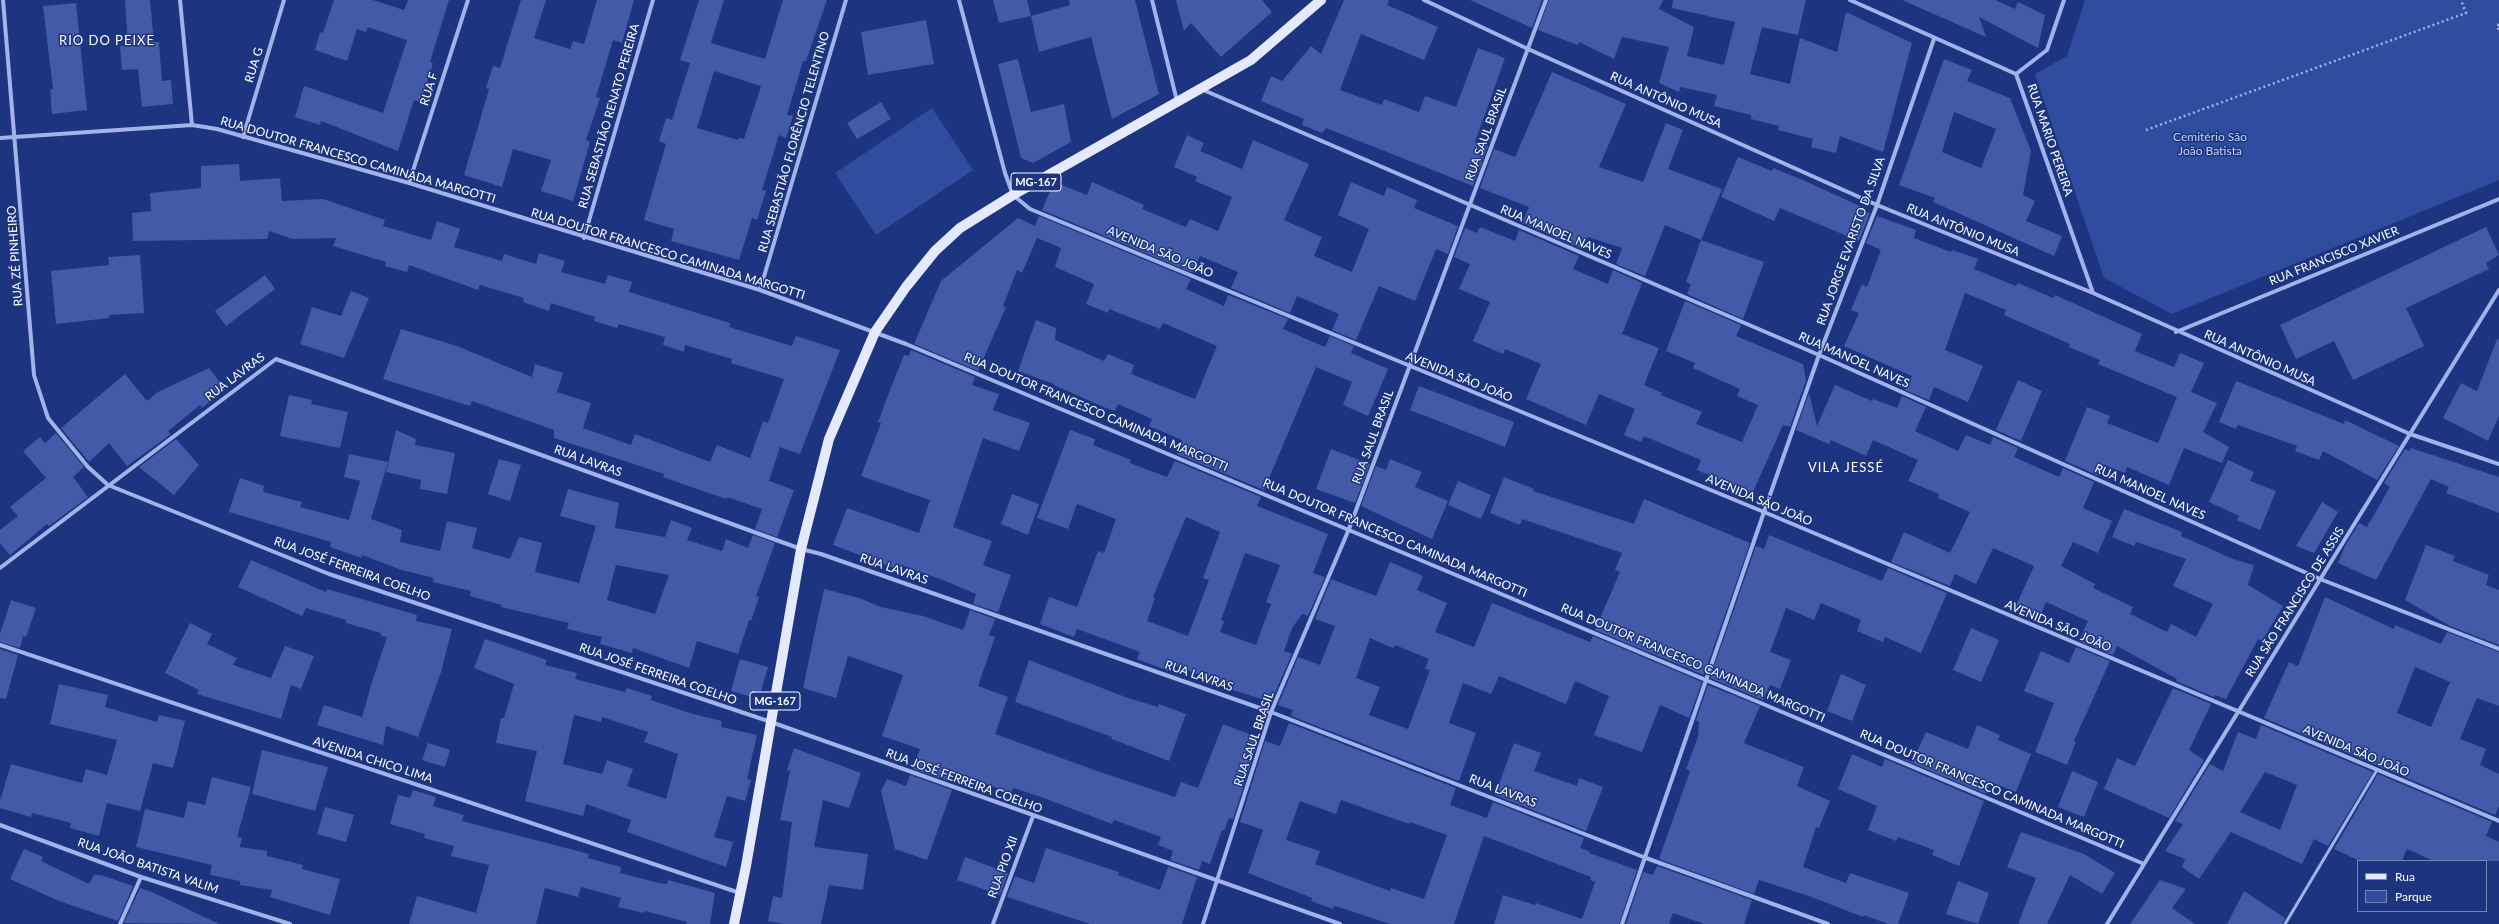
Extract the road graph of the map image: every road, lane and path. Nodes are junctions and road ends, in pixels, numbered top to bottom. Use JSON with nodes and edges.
{"nodes":[{"id":1,"x":3,"y":0,"type":"edge"},
{"id":2,"x":180,"y":0,"type":"edge"},
{"id":3,"x":284,"y":0,"type":"edge"},
{"id":4,"x":468,"y":0,"type":"edge"},
{"id":5,"x":654,"y":0,"type":"edge"},
{"id":6,"x":846,"y":0,"type":"edge"},
{"id":7,"x":959,"y":0,"type":"edge"},
{"id":8,"x":1152,"y":0,"type":"edge"},
{"id":9,"x":1321,"y":0,"type":"edge"},
{"id":10,"x":1424,"y":0,"type":"edge"},
{"id":11,"x":1546,"y":0,"type":"edge"},
{"id":12,"x":1850,"y":0,"type":"edge"},
{"id":13,"x":2064,"y":0,"type":"edge"},
{"id":14,"x":2461,"y":0,"type":"edge"},
{"id":15,"x":2499,"y":25,"type":"edge"},
{"id":16,"x":2499,"y":32,"type":"edge"},
{"id":17,"x":1934,"y":39,"type":"junction"},
{"id":18,"x":1528,"y":49,"type":"junction"},
{"id":19,"x":2016,"y":74,"type":"junction"},
{"id":20,"x":1200,"y":89,"type":"junction"},
{"id":21,"x":1178,"y":103,"type":"junction"},
{"id":22,"x":192,"y":125,"type":"junction"},
{"id":23,"x":2146,"y":130,"type":"dead end"},
{"id":24,"x":16,"y":136,"type":"junction"},
{"id":25,"x":244,"y":137,"type":"junction"},
{"id":26,"x":0,"y":138,"type":"edge"},
{"id":27,"x":409,"y":184,"type":"junction"},
{"id":28,"x":1013,"y":195,"type":"junction"},
{"id":29,"x":2499,"y":199,"type":"edge"},
{"id":30,"x":1877,"y":205,"type":"junction"},
{"id":31,"x":1469,"y":206,"type":"junction"},
{"id":32,"x":584,"y":238,"type":"junction"},
{"id":33,"x":760,"y":290,"type":"junction"},
{"id":34,"x":2499,"y":290,"type":"edge"},
{"id":35,"x":2093,"y":294,"type":"junction"},
{"id":36,"x":875,"y":332,"type":"junction"},
{"id":37,"x":2176,"y":332,"type":"junction"},
{"id":38,"x":1819,"y":355,"type":"junction"},
{"id":39,"x":1410,"y":367,"type":"junction"},
{"id":40,"x":2410,"y":434,"type":"junction"},
{"id":41,"x":2499,"y":464,"type":"edge"},
{"id":42,"x":108,"y":485,"type":"junction"},
{"id":43,"x":1764,"y":512,"type":"junction"},
{"id":44,"x":1349,"y":529,"type":"junction"},
{"id":45,"x":800,"y":549,"type":"junction"},
{"id":46,"x":0,"y":568,"type":"edge"},
{"id":47,"x":2320,"y":579,"type":"junction"},
{"id":48,"x":0,"y":645,"type":"edge"},
{"id":49,"x":2499,"y":649,"type":"edge"},
{"id":50,"x":1708,"y":680,"type":"junction"},
{"id":51,"x":1271,"y":712,"type":"junction"},
{"id":52,"x":2238,"y":713,"type":"junction"},
{"id":53,"x":771,"y":722,"type":"junction"},
{"id":54,"x":2376,"y":770,"type":"junction"},
{"id":55,"x":1032,"y":816,"type":"junction"},
{"id":56,"x":2499,"y":821,"type":"edge"},
{"id":57,"x":0,"y":825,"type":"edge"},
{"id":58,"x":1646,"y":858,"type":"junction"},
{"id":59,"x":2144,"y":864,"type":"junction"},
{"id":60,"x":141,"y":876,"type":"junction"},
{"id":61,"x":1218,"y":881,"type":"junction"},
{"id":62,"x":740,"y":893,"type":"junction"},
{"id":63,"x":120,"y":924,"type":"edge"},
{"id":64,"x":290,"y":924,"type":"edge"},
{"id":65,"x":734,"y":924,"type":"edge"},
{"id":66,"x":993,"y":924,"type":"edge"},
{"id":67,"x":1203,"y":924,"type":"edge"},
{"id":68,"x":1340,"y":924,"type":"edge"},
{"id":69,"x":1622,"y":924,"type":"edge"},
{"id":70,"x":1828,"y":924,"type":"edge"},
{"id":71,"x":2107,"y":924,"type":"edge"},
{"id":72,"x":2285,"y":924,"type":"edge"}],
"edges":[{"from":1,"to":24,"type":"street","name":"RUA ZÉ PINHEIRO"},
{"from":2,"to":22,"type":"street"},
{"from":3,"to":25,"type":"street","name":"RUA G"},
{"from":4,"to":27,"type":"street","name":"RUA F"},
{"from":5,"to":32,"type":"street","name":"RUA SEBASTIÃO RENATO PEREIRA"},
{"from":6,"to":33,"type":"street","name":"RUA SEBASTIÃO FLORÊNCIO TELENTINO"},
{"from":7,"to":28,"type":"street"},
{"from":8,"to":21,"type":"street"},
{"from":9,"to":20,"type":"main road","number":"MG-167"},
{"from":10,"to":18,"type":"street","name":"RUA ANTÔNIO MUSA"},
{"from":11,"to":18,"type":"street","name":"RUA SAUL BRASIL"},
{"from":12,"to":17,"type":"street","name":"RUA MARIO PEREIRA"},
{"from":13,"to":19,"type":"street"},
{"from":14,"to":23,"type":"path"},
{"from":15,"to":16,"type":"path"},
{"from":17,"to":19,"type":"street","name":"RUA MARIO PEREIRA"},
{"from":17,"to":30,"type":"street","name":"RUA JORGE EVARISTO DA SILVA"},
{"from":18,"to":30,"type":"street","name":"RUA ANTÔNIO MUSA"},
{"from":18,"to":31,"type":"street","name":"RUA SAUL BRASIL"},
{"from":19,"to":35,"type":"street","name":"RUA MARIO PEREIRA"},
{"from":20,"to":21,"type":"main road","number":"MG-167"},
{"from":20,"to":31,"type":"street","name":"RUA MANOEL NAVES"},
{"from":21,"to":28,"type":"main road","number":"MG-167"},
{"from":22,"to":24,"type":"street","name":"RUA DOUTOR FRANCESCO CAMINADA MARGOTTI"},
{"from":22,"to":25,"type":"street","name":"RUA DOUTOR FRANCESCO CAMINADA MARGOTTI"},
{"from":24,"to":26,"type":"street","name":"RUA DOUTOR FRANCESCO CAMINADA MARGOTTI"},
{"from":24,"to":42,"type":"street","name":"RUA ZÉ PINHEIRO"},
{"from":25,"to":27,"type":"street","name":"RUA DOUTOR FRANCESCO CAMINADA MARGOTTI"},
{"from":27,"to":32,"type":"street","name":"RUA DOUTOR FRANCESCO CAMINADA MARGOTTI"},
{"from":28,"to":36,"type":"main road","number":"MG-167"},
{"from":28,"to":39,"type":"street","name":"AVENIDA SÃO JOÃO"},
{"from":29,"to":37,"type":"street","name":"RUA FRANCISCO XAVIER"},
{"from":30,"to":35,"type":"street","name":"RUA ANTÔNIO MUSA"},
{"from":30,"to":38,"type":"street","name":"RUA JORGE EVARISTO DA SILVA"},
{"from":31,"to":38,"type":"street","name":"RUA MANOEL NAVES"},
{"from":31,"to":39,"type":"street","name":"RUA SAUL BRASIL"},
{"from":32,"to":33,"type":"street","name":"RUA DOUTOR FRANCESCO CAMINADA MARGOTTI"},
{"from":33,"to":36,"type":"street","name":"RUA DOUTOR FRANCESCO CAMINADA MARGOTTI"},
{"from":34,"to":40,"type":"street","name":"RUA SÃO FRANCISCO DE ASSIS"},
{"from":35,"to":37,"type":"street","name":"RUA ANTÔNIO MUSA"},
{"from":36,"to":44,"type":"street","name":"RUA DOUTOR FRANCESCO CAMINADA MARGOTTI"},
{"from":36,"to":45,"type":"main road","number":"MG-167"},
{"from":37,"to":40,"type":"street","name":"RUA ANTÔNIO MUSA"},
{"from":38,"to":43,"type":"street","name":"RUA JORGE EVARISTO DA SILVA"},
{"from":38,"to":47,"type":"street","name":"RUA MANOEL NAVES"},
{"from":39,"to":43,"type":"street","name":"AVENIDA SÃO JOÃO"},
{"from":39,"to":44,"type":"street","name":"RUA SAUL BRASIL"},
{"from":40,"to":41,"type":"street","name":"RUA ANTÔNIO MUSA"},
{"from":40,"to":47,"type":"street","name":"RUA SÃO FRANCISCO DE ASSIS"},
{"from":42,"to":45,"type":"street","name":"RUA LAVRAS"},
{"from":42,"to":46,"type":"street","name":"RUA LAVRAS"},
{"from":42,"to":53,"type":"street","name":"RUA JOSÉ FERREIRA COELHO"},
{"from":43,"to":50,"type":"street","name":"RUA JORGE EVARISTO DA SILVA"},
{"from":43,"to":52,"type":"street","name":"AVENIDA SÃO JOÃO"},
{"from":44,"to":50,"type":"street","name":"RUA DOUTOR FRANCESCO CAMINADA MARGOTTI"},
{"from":44,"to":51,"type":"street","name":"RUA SAUL BRASIL"},
{"from":45,"to":51,"type":"street","name":"RUA LAVRAS"},
{"from":45,"to":53,"type":"main road","number":"MG-167"},
{"from":47,"to":49,"type":"street","name":"RUA MANOEL NAVES"},
{"from":47,"to":52,"type":"street","name":"RUA SÃO FRANCISCO DE ASSIS"},
{"from":48,"to":62,"type":"street","name":"AVENIDA CHICO LIMA"},
{"from":50,"to":58,"type":"street","name":"RUA JORGE EVARISTO DA SILVA"},
{"from":50,"to":59,"type":"street","name":"RUA DOUTOR FRANCESCO CAMINADA MARGOTTI"},
{"from":51,"to":58,"type":"street","name":"RUA LAVRAS"},
{"from":51,"to":61,"type":"street","name":"RUA SAUL BRASIL"},
{"from":52,"to":54,"type":"street","name":"AVENIDA SÃO JOÃO"},
{"from":52,"to":59,"type":"street","name":"RUA SÃO FRANCISCO DE ASSIS"},
{"from":53,"to":55,"type":"street","name":"RUA JOSÉ FERREIRA COELHO"},
{"from":53,"to":62,"type":"main road","number":"MG-167"},
{"from":54,"to":56,"type":"street","name":"AVENIDA SÃO JOÃO"},
{"from":54,"to":72,"type":"lane"},
{"from":55,"to":61,"type":"street","name":"RUA JOSÉ FERREIRA COELHO"},
{"from":55,"to":66,"type":"street","name":"RUA PIO XII"},
{"from":57,"to":60,"type":"street","name":"RUA JOÃO BATISTA VALIM"},
{"from":58,"to":69,"type":"street","name":"RUA JORGE EVARISTO DA SILVA"},
{"from":58,"to":70,"type":"street","name":"RUA LAVRAS"},
{"from":59,"to":71,"type":"street","name":"RUA SÃO FRANCISCO DE ASSIS"},
{"from":60,"to":63,"type":"street"},
{"from":60,"to":64,"type":"street","name":"RUA JOÃO BATISTA VALIM"},
{"from":61,"to":67,"type":"street","name":"RUA SAUL BRASIL"},
{"from":61,"to":68,"type":"street","name":"RUA JOSÉ FERREIRA COELHO"},
{"from":62,"to":65,"type":"main road","number":"MG-167"}]}
